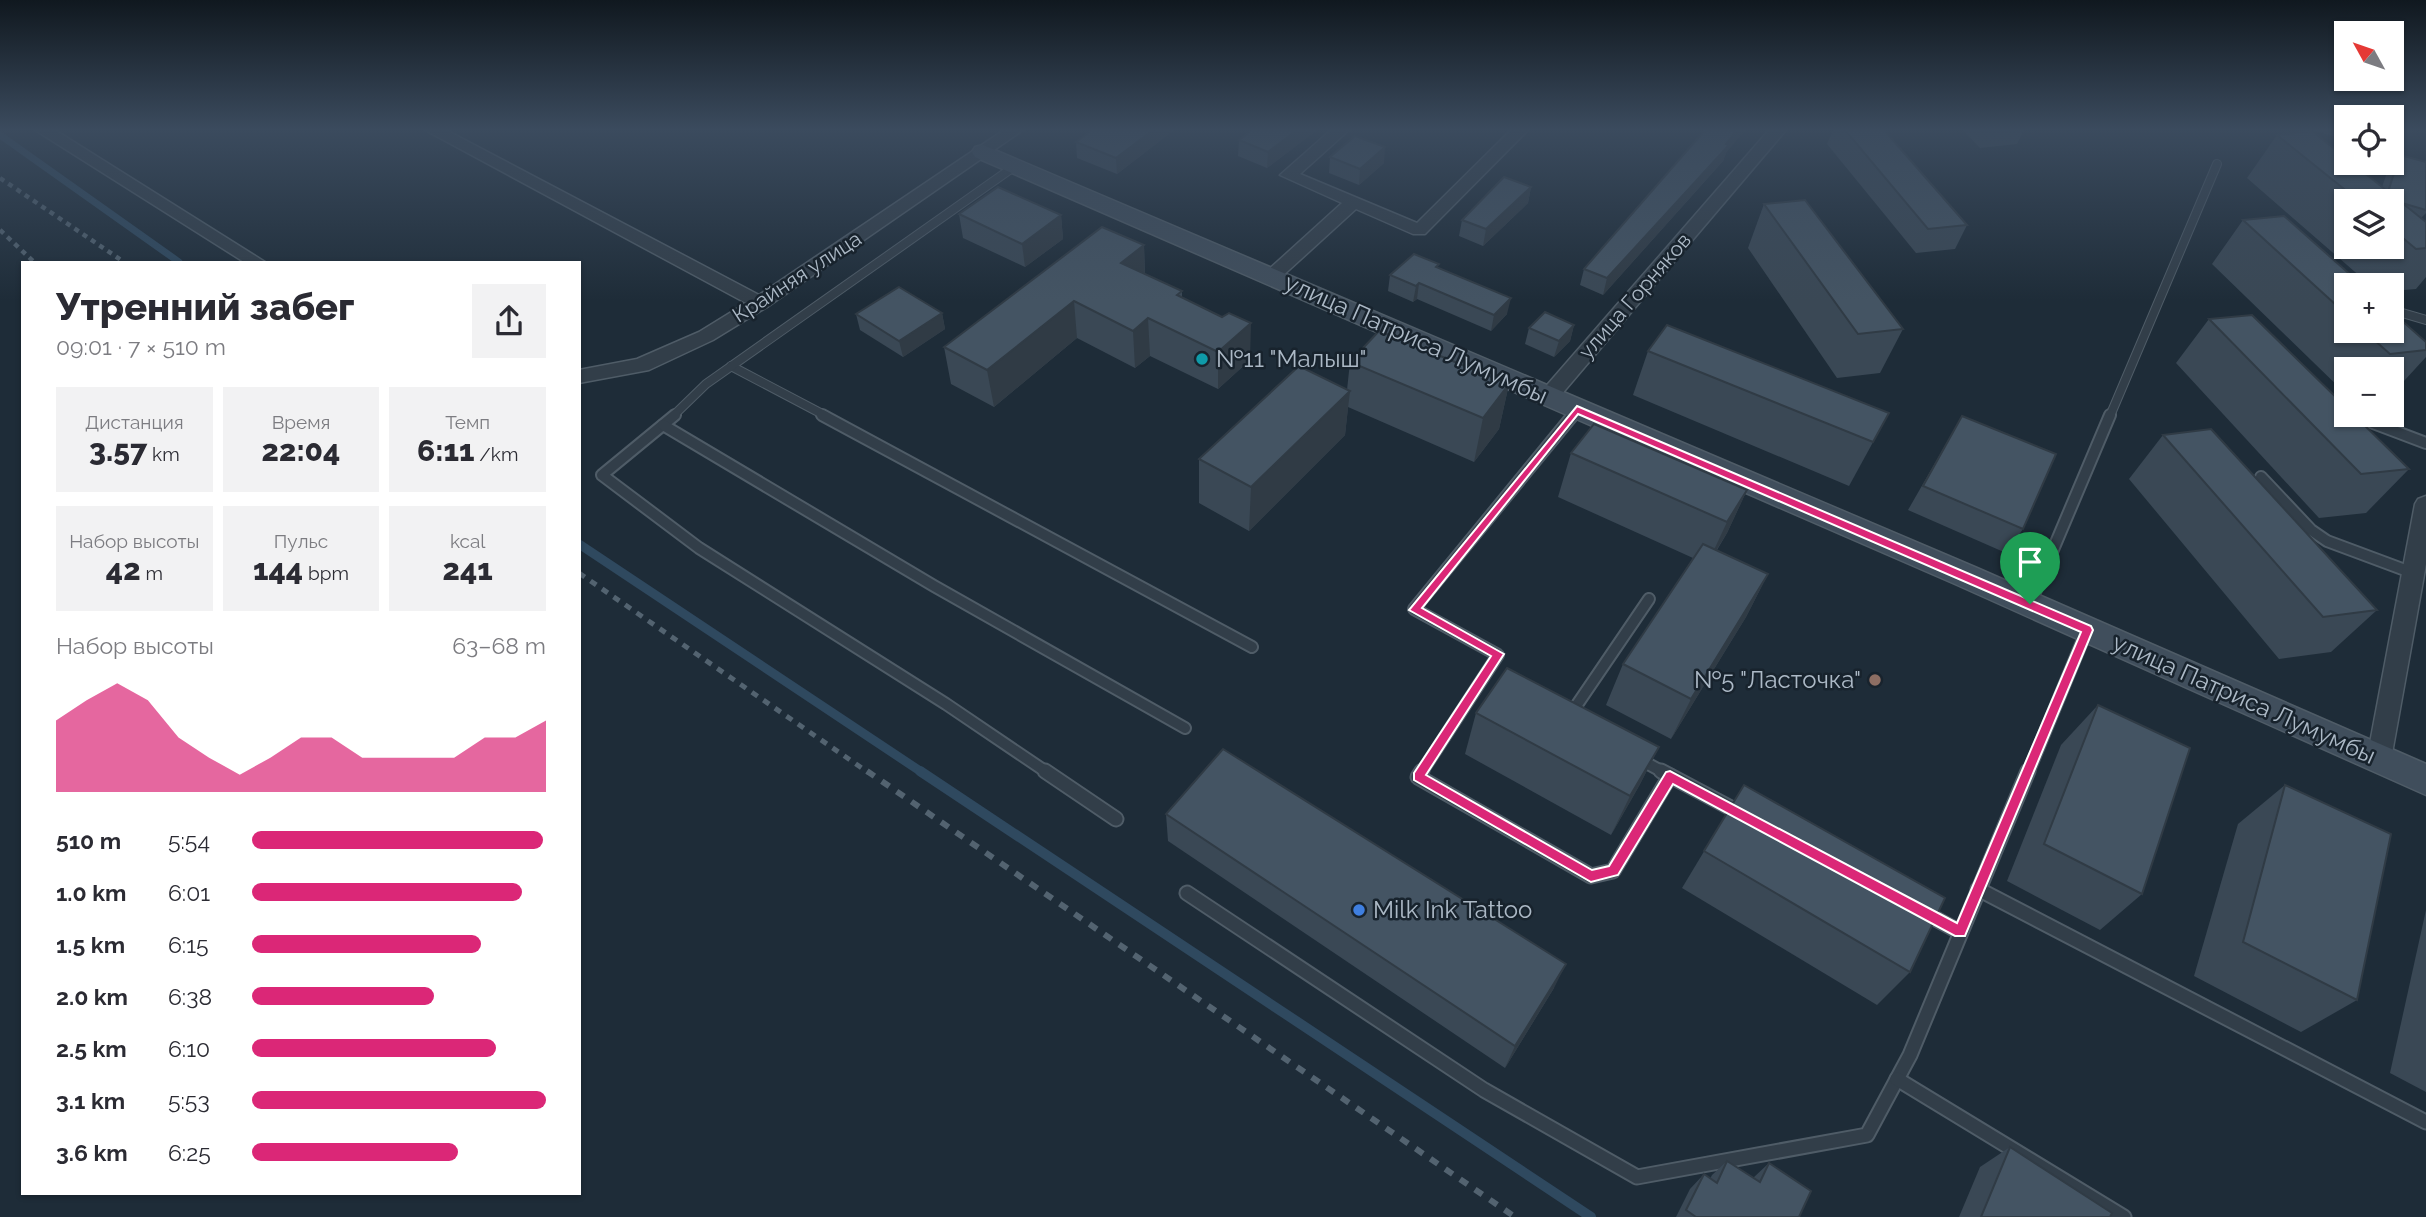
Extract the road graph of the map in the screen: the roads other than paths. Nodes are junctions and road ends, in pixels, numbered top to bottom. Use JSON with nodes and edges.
{"nodes":[{"id":1,"x":135,"y":187,"type":"edge"},
{"id":2,"x":540,"y":187,"type":"edge"},
{"id":3,"x":932,"y":187,"type":"edge"},
{"id":4,"x":985,"y":187,"type":"edge"},
{"id":5,"x":1064,"y":187,"type":"edge"},
{"id":6,"x":1317,"y":187,"type":"edge"},
{"id":7,"x":1463,"y":187,"type":"edge"},
{"id":8,"x":1729,"y":187,"type":"edge"},
{"id":9,"x":2207,"y":187,"type":"edge"},
{"id":10,"x":1354,"y":202,"type":"junction"},
{"id":11,"x":254,"y":261,"type":"edge"},
{"id":12,"x":1272,"y":276,"type":"junction"},
{"id":13,"x":760,"y":303,"type":"junction"},
{"id":14,"x":2404,"y":314,"type":"edge"},
{"id":15,"x":2426,"y":320,"type":"edge"},
{"id":16,"x":731,"y":366,"type":"junction"},
{"id":17,"x":581,"y":377,"type":"edge"},
{"id":18,"x":1548,"y":397,"type":"junction"},
{"id":19,"x":1577,"y":410,"type":"junction"},
{"id":20,"x":663,"y":425,"type":"junction"},
{"id":21,"x":2384,"y":427,"type":"edge"},
{"id":22,"x":2426,"y":443,"type":"edge"},
{"id":23,"x":2261,"y":477,"type":"dead end"},
{"id":24,"x":2426,"y":504,"type":"edge"},
{"id":25,"x":2423,"y":537,"type":"edge"},
{"id":26,"x":2413,"y":573,"type":"junction"},
{"id":27,"x":1649,"y":599,"type":"dead end"},
{"id":28,"x":2030,"y":604,"type":"junction"},
{"id":29,"x":2087,"y":630,"type":"junction"},
{"id":30,"x":1252,"y":647,"type":"dead end"},
{"id":31,"x":1567,"y":721,"type":"edge"},
{"id":32,"x":1185,"y":729,"type":"dead end"},
{"id":33,"x":1624,"y":751,"type":"edge"},
{"id":34,"x":2379,"y":759,"type":"junction"},
{"id":35,"x":1670,"y":776,"type":"junction"},
{"id":36,"x":2426,"y":780,"type":"edge"},
{"id":37,"x":1116,"y":819,"type":"dead end"},
{"id":38,"x":1755,"y":821,"type":"edge"},
{"id":39,"x":1978,"y":889,"type":"junction"},
{"id":40,"x":1187,"y":893,"type":"dead end"},
{"id":41,"x":1912,"y":906,"type":"edge"},
{"id":42,"x":1960,"y":932,"type":"junction"},
{"id":43,"x":1897,"y":1079,"type":"junction"},
{"id":44,"x":2426,"y":1122,"type":"edge"},
{"id":45,"x":2124,"y":1217,"type":"edge"}],
"edges":[{"from":1,"to":11,"type":"street"},
{"from":2,"to":13,"type":"street"},
{"from":3,"to":13,"type":"street","name":"Крайняя улица"},
{"from":4,"to":16,"type":"lane"},
{"from":5,"to":12,"type":"street","name":"улица Патриса Лумумбы"},
{"from":6,"to":10,"type":"street"},
{"from":7,"to":10,"type":"street"},
{"from":8,"to":18,"type":"street","name":"улица Горняков"},
{"from":9,"to":28,"type":"lane"},
{"from":10,"to":12,"type":"street"},
{"from":12,"to":18,"type":"street","name":"улица Патриса Лумумбы"},
{"from":13,"to":17,"type":"street","name":"Крайняя улица"},
{"from":14,"to":15,"type":"lane"},
{"from":16,"to":20,"type":"lane"},
{"from":16,"to":30,"type":"lane"},
{"from":18,"to":19,"type":"street","name":"улица Патриса Лумумбы"},
{"from":19,"to":28,"type":"street","name":"улица Патриса Лумумбы"},
{"from":19,"to":35,"type":"lane"},
{"from":20,"to":32,"type":"lane"},
{"from":20,"to":37,"type":"lane"},
{"from":21,"to":22,"type":"lane"},
{"from":23,"to":26,"type":"lane"},
{"from":24,"to":25,"type":"street"},
{"from":25,"to":26,"type":"street"},
{"from":26,"to":34,"type":"street"},
{"from":27,"to":31,"type":"lane"},
{"from":28,"to":29,"type":"street","name":"улица Патриса Лумумбы"},
{"from":29,"to":34,"type":"street","name":"улица Патриса Лумумбы"},
{"from":29,"to":39,"type":"lane"},
{"from":33,"to":35,"type":"lane"},
{"from":34,"to":36,"type":"street","name":"улица Патриса Лумумбы"},
{"from":35,"to":38,"type":"lane"},
{"from":39,"to":42,"type":"lane"},
{"from":39,"to":44,"type":"lane"},
{"from":40,"to":43,"type":"lane"},
{"from":41,"to":42,"type":"lane"},
{"from":42,"to":43,"type":"lane"},
{"from":43,"to":45,"type":"lane"}]}
